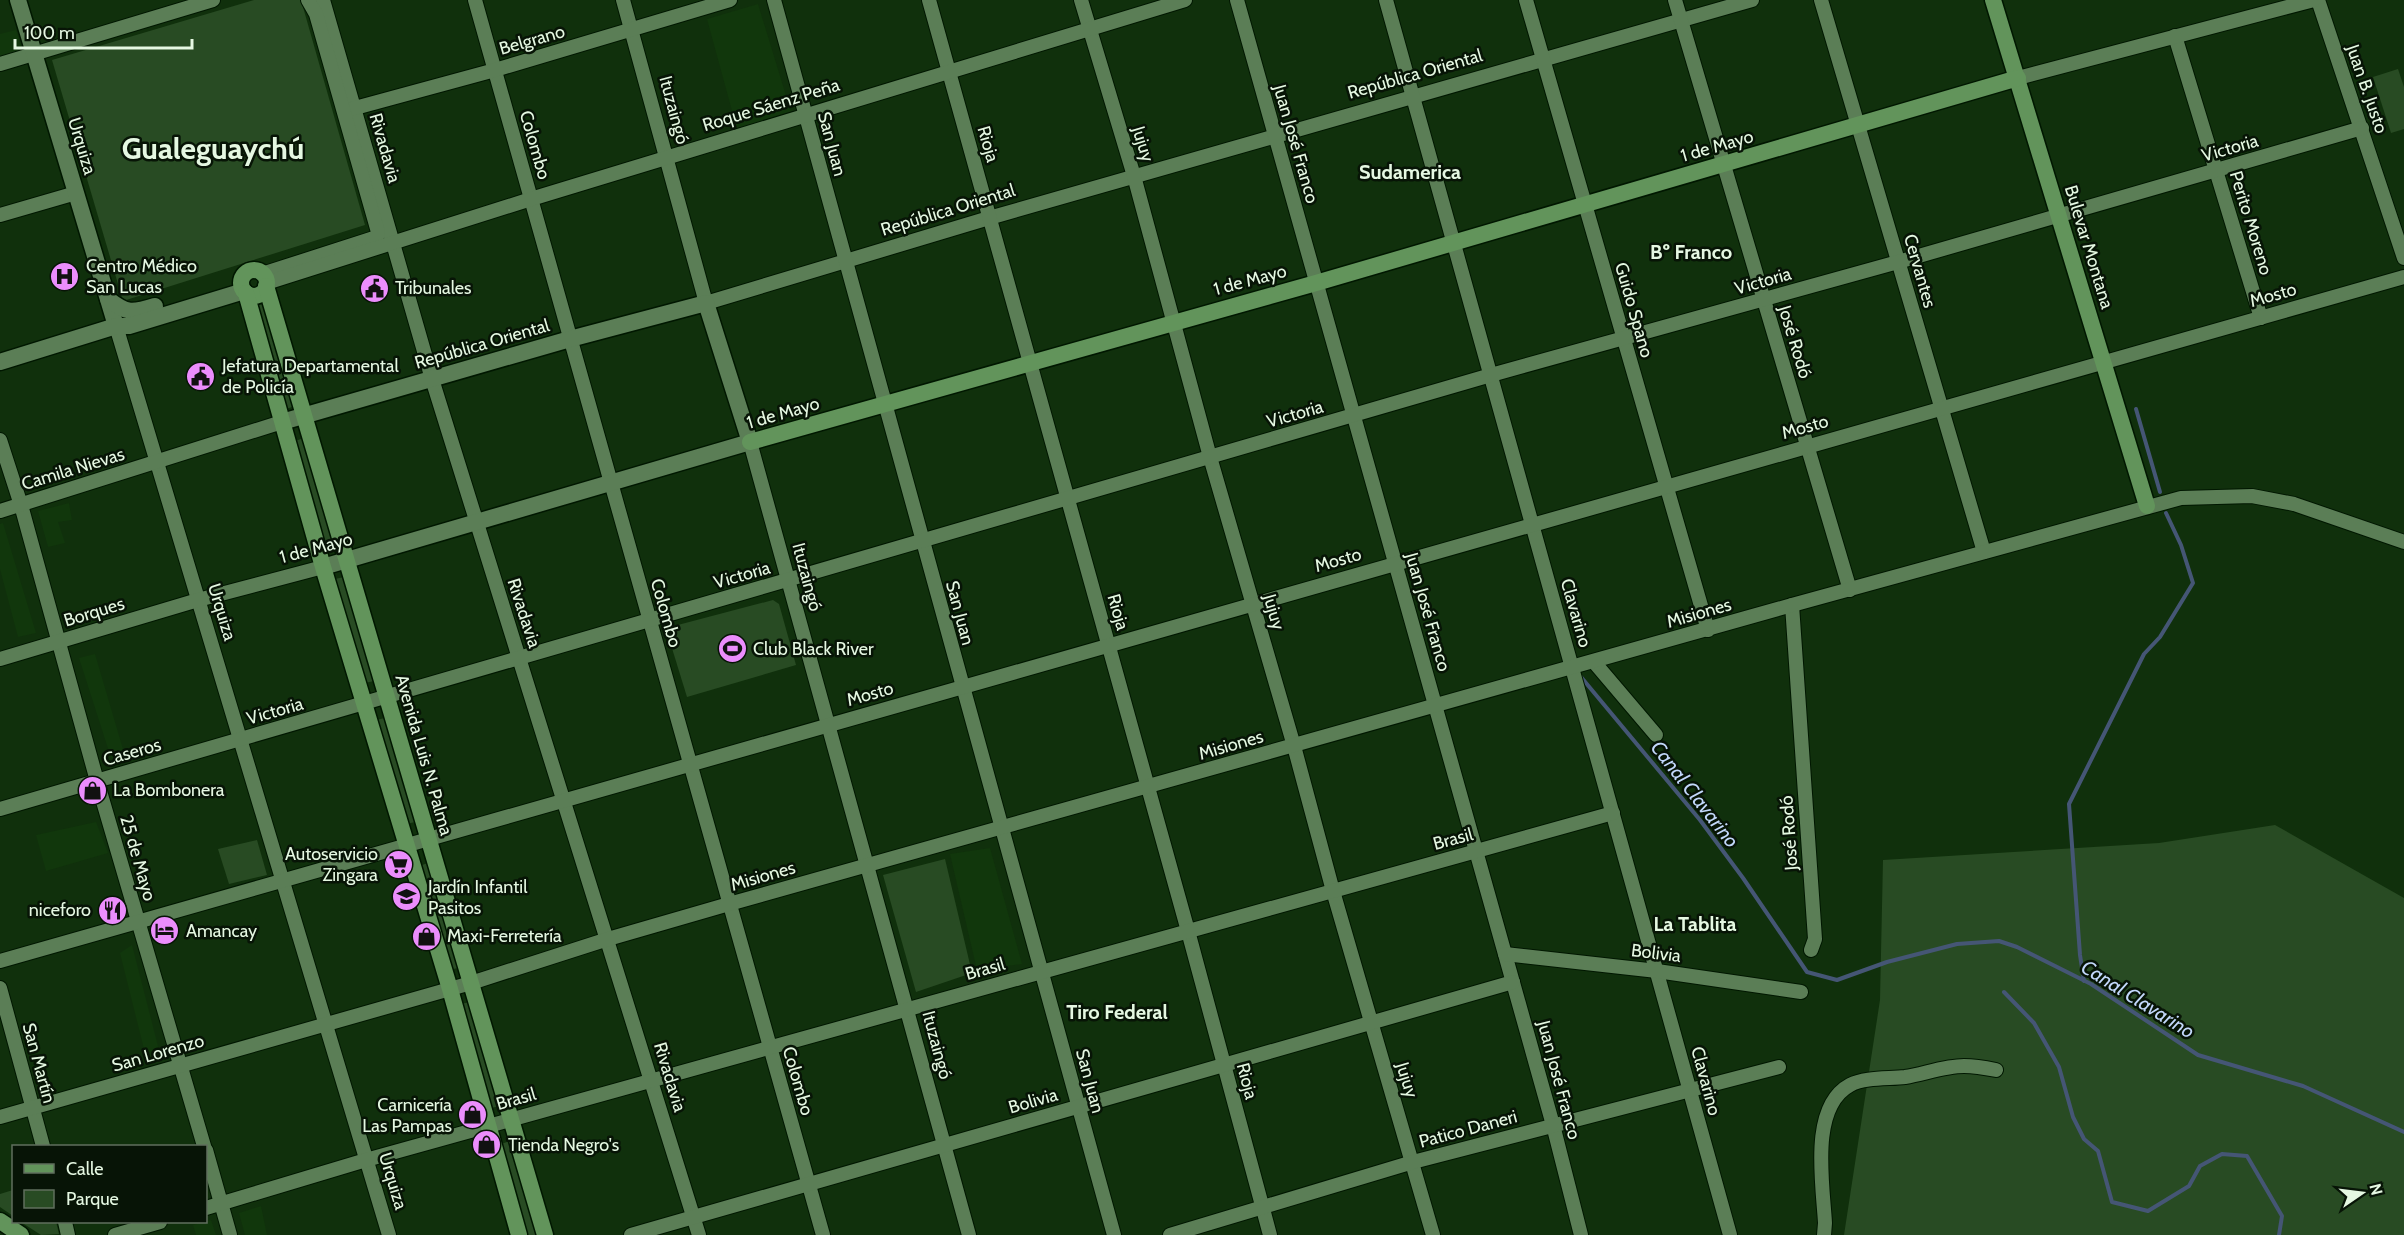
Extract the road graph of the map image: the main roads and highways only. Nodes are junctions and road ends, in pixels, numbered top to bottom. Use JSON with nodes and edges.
{"nodes":[{"id":1,"x":1993,"y":0,"type":"edge"},
{"id":2,"x":2018,"y":78,"type":"junction"},
{"id":3,"x":750,"y":442,"type":"road end"},
{"id":4,"x":2147,"y":506,"type":"road end"},
{"id":5,"x":0,"y":1221,"type":"edge"},
{"id":6,"x":21,"y":1235,"type":"edge"},
{"id":7,"x":519,"y":1235,"type":"edge"},
{"id":8,"x":545,"y":1235,"type":"edge"}],
"edges":[{"from":1,"to":2,"type":"main road","name":"Bulevar Montana"},
{"from":2,"to":3,"type":"main road","name":"1 de Mayo"},
{"from":2,"to":4,"type":"main road","name":"Bulevar Montana"},
{"from":5,"to":6,"type":"main road"},
{"from":7,"to":8,"type":"main road","name":"Avenida Luis N. Palma"}]}
